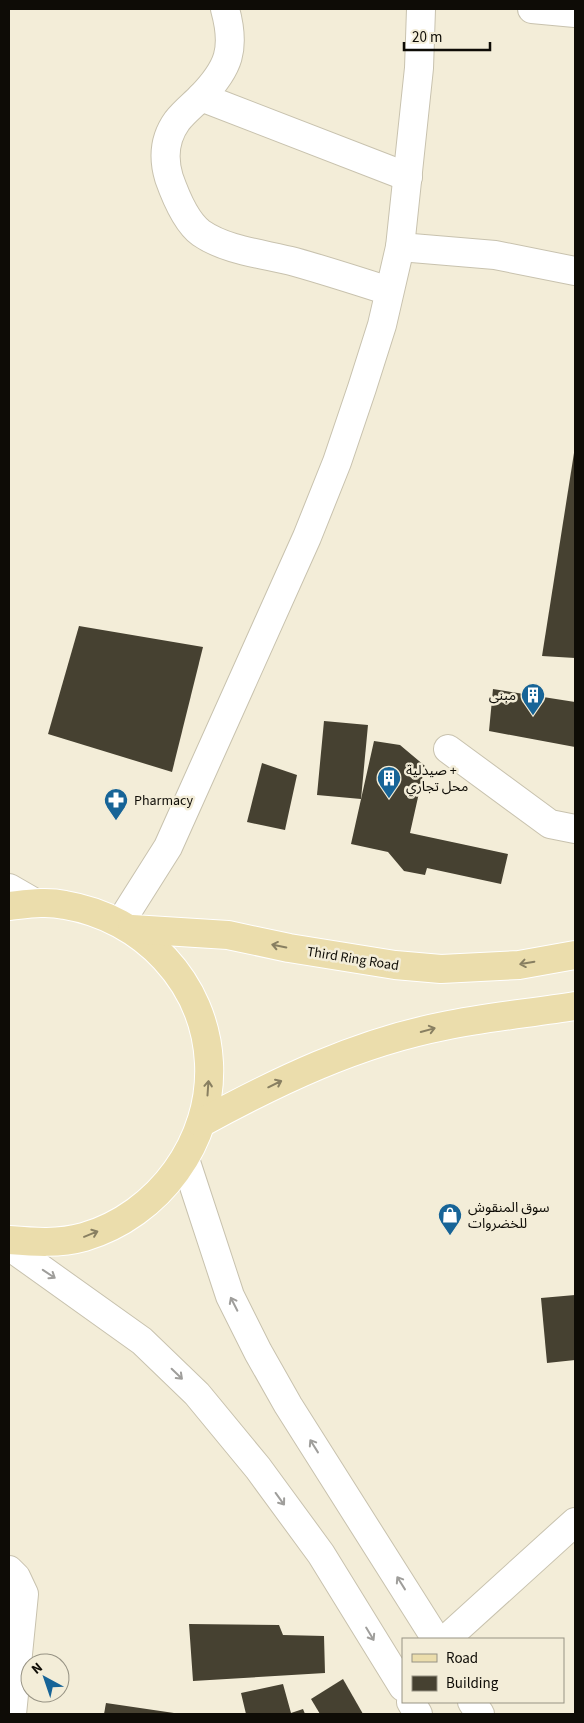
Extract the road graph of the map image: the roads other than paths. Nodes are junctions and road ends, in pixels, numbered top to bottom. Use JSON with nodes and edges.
{"nodes":[{"id":1,"x":225,"y":9,"type":"edge"},
{"id":2,"x":421,"y":9,"type":"edge"},
{"id":3,"x":532,"y":9,"type":"edge"},
{"id":4,"x":575,"y":13,"type":"edge"},
{"id":5,"x":201,"y":97,"type":"junction"},
{"id":6,"x":408,"y":177,"type":"junction"},
{"id":7,"x":400,"y":247,"type":"junction"},
{"id":8,"x":575,"y":271,"type":"edge"},
{"id":9,"x":389,"y":291,"type":"junction"},
{"id":10,"x":448,"y":749,"type":"dead end"},
{"id":11,"x":575,"y":829,"type":"edge"},
{"id":12,"x":9,"y":888,"type":"edge"},
{"id":13,"x":22,"y":904,"type":"edge"},
{"id":14,"x":126,"y":926,"type":"junction"},
{"id":15,"x":575,"y":955,"type":"edge"},
{"id":16,"x":575,"y":1006,"type":"edge"},
{"id":17,"x":201,"y":1123,"type":"junction"},
{"id":18,"x":185,"y":1159,"type":"junction"},
{"id":19,"x":9,"y":1240,"type":"edge"},
{"id":20,"x":9,"y":1246,"type":"edge"},
{"id":21,"x":575,"y":1522,"type":"edge"},
{"id":22,"x":9,"y":1570,"type":"edge"},
{"id":23,"x":435,"y":1638,"type":"edge"},
{"id":24,"x":447,"y":1638,"type":"edge"},
{"id":25,"x":402,"y":1686,"type":"edge"},
{"id":26,"x":473,"y":1703,"type":"edge"},
{"id":27,"x":12,"y":1714,"type":"edge"},
{"id":28,"x":480,"y":1714,"type":"edge"}],
"edges":[{"from":1,"to":5,"type":"street"},
{"from":2,"to":6,"type":"street"},
{"from":3,"to":4,"type":"street"},
{"from":5,"to":6,"type":"street"},
{"from":5,"to":9,"type":"street"},
{"from":6,"to":7,"type":"street"},
{"from":7,"to":8,"type":"street"},
{"from":7,"to":9,"type":"street"},
{"from":9,"to":14,"type":"street"},
{"from":10,"to":11,"type":"street"},
{"from":12,"to":13,"type":"street"},
{"from":13,"to":14,"type":"main road"},
{"from":15,"to":14,"type":"main road","name":"Third Ring Road","one_way":true},
{"from":17,"to":14,"type":"main road","one_way":true},
{"from":17,"to":16,"type":"main road","one_way":true},
{"from":17,"to":18,"type":"main road"},
{"from":19,"to":18,"type":"main road","one_way":true},
{"from":23,"to":18,"type":"street","one_way":true},
{"from":20,"to":25,"type":"street","one_way":true},
{"from":21,"to":24,"type":"street"},
{"from":22,"to":27,"type":"street"},
{"from":26,"to":28,"type":"street"}]}
